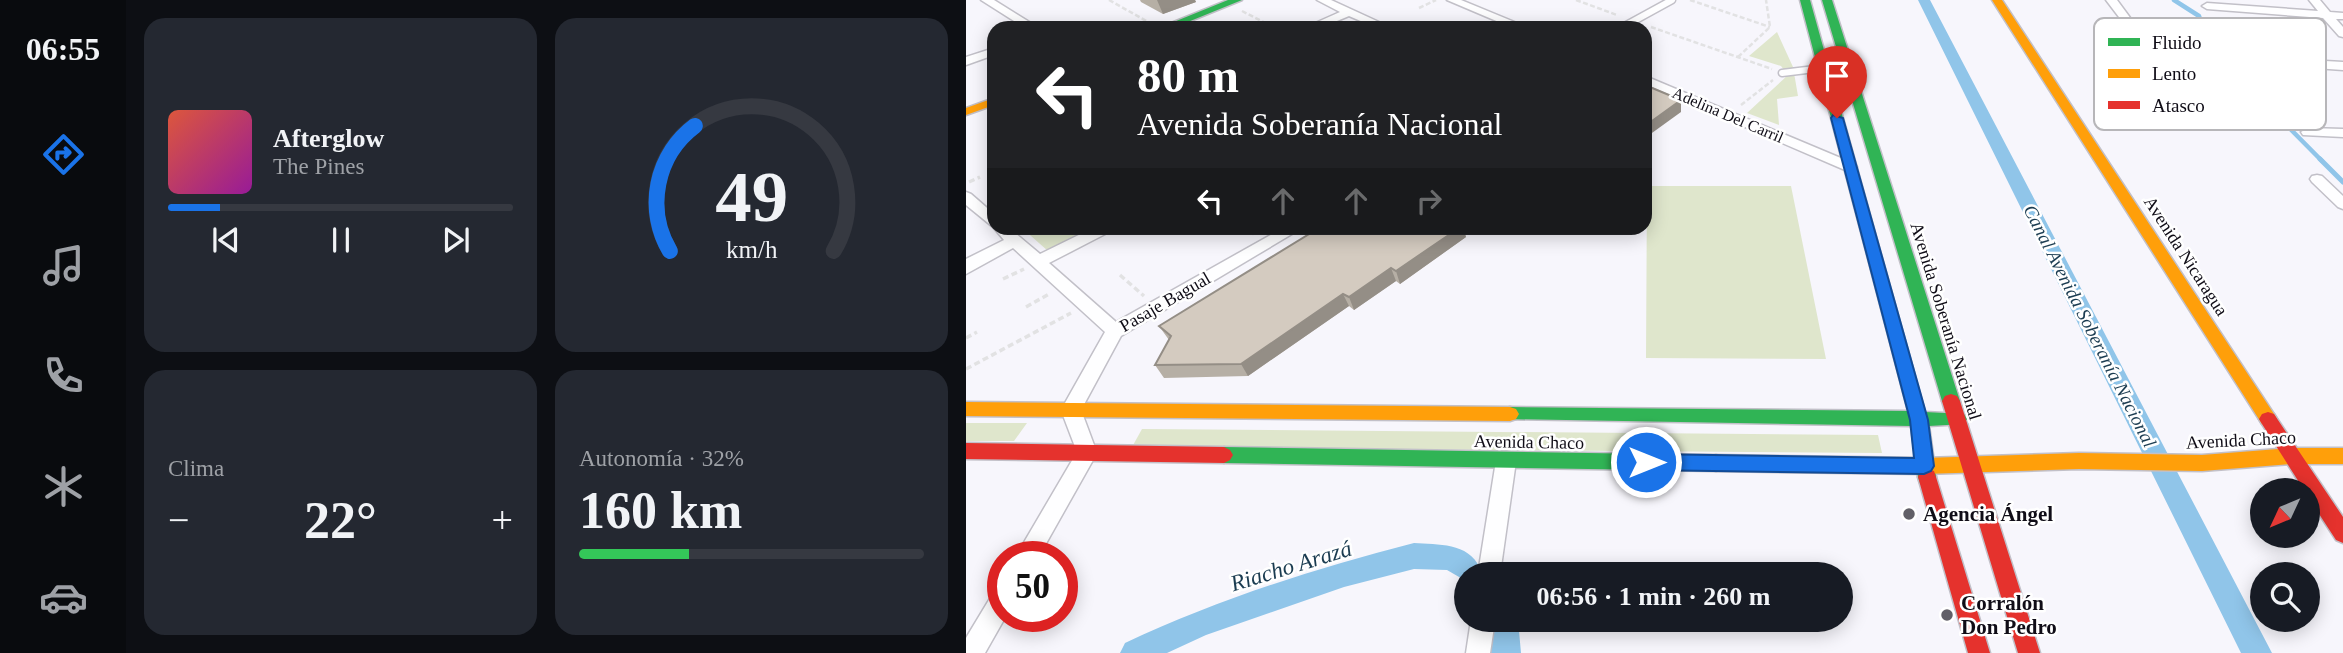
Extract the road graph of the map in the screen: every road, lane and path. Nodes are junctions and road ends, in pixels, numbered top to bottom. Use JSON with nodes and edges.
{"nodes":[{"id":1,"x":987,"y":0,"type":"edge"},
{"id":2,"x":1109,"y":0,"type":"edge"},
{"id":3,"x":1322,"y":0,"type":"edge"},
{"id":4,"x":1436,"y":0,"type":"edge"},
{"id":5,"x":1454,"y":0,"type":"edge"},
{"id":6,"x":1576,"y":0,"type":"edge"},
{"id":7,"x":1672,"y":0,"type":"edge"},
{"id":8,"x":1690,"y":0,"type":"edge"},
{"id":9,"x":1766,"y":0,"type":"edge"},
{"id":10,"x":1805,"y":0,"type":"edge"},
{"id":11,"x":1827,"y":0,"type":"edge"},
{"id":12,"x":1997,"y":0,"type":"edge"},
{"id":13,"x":2111,"y":0,"type":"edge"},
{"id":14,"x":2314,"y":0,"type":"edge"},
{"id":15,"x":1241,"y":2,"type":"edge"},
{"id":16,"x":2207,"y":6,"type":"dead end"},
{"id":17,"x":1419,"y":8,"type":"dead end"},
{"id":18,"x":1349,"y":12,"type":"junction"},
{"id":19,"x":2324,"y":15,"type":"junction"},
{"id":20,"x":2343,"y":16,"type":"edge"},
{"id":21,"x":2125,"y":18,"type":"edge"},
{"id":22,"x":1022,"y":21,"type":"edge"},
{"id":23,"x":1146,"y":21,"type":"edge"},
{"id":24,"x":1185,"y":21,"type":"edge"},
{"id":25,"x":1197,"y":21,"type":"edge"},
{"id":26,"x":1266,"y":21,"type":"edge"},
{"id":27,"x":1327,"y":21,"type":"edge"},
{"id":28,"x":1370,"y":21,"type":"edge"},
{"id":29,"x":1506,"y":21,"type":"edge"},
{"id":30,"x":1634,"y":21,"type":"joint"},
{"id":31,"x":1652,"y":27,"type":"edge"},
{"id":32,"x":1770,"y":27,"type":"junction"},
{"id":33,"x":2343,"y":34,"type":"edge"},
{"id":34,"x":987,"y":54,"type":"edge"},
{"id":35,"x":1738,"y":57,"type":"junction"},
{"id":36,"x":966,"y":61,"type":"edge"},
{"id":37,"x":1823,"y":68,"type":"junction"},
{"id":38,"x":1782,"y":73,"type":"junction"},
{"id":39,"x":1652,"y":83,"type":"edge"},
{"id":40,"x":987,"y":96,"type":"edge"},
{"id":41,"x":966,"y":104,"type":"edge"},
{"id":42,"x":987,"y":104,"type":"edge"},
{"id":43,"x":966,"y":112,"type":"edge"},
{"id":44,"x":1727,"y":115,"type":"junction"},
{"id":45,"x":2308,"y":132,"type":"dead end"},
{"id":46,"x":2343,"y":133,"type":"edge"},
{"id":47,"x":1850,"y":167,"type":"junction"},
{"id":48,"x":980,"y":177,"type":"dead end"},
{"id":49,"x":2317,"y":179,"type":"dead end"},
{"id":50,"x":966,"y":183,"type":"edge"},
{"id":51,"x":966,"y":197,"type":"edge"},
{"id":52,"x":2343,"y":204,"type":"edge"},
{"id":53,"x":987,"y":216,"type":"edge"},
{"id":54,"x":1008,"y":235,"type":"edge"},
{"id":55,"x":1090,"y":235,"type":"edge"},
{"id":56,"x":1282,"y":235,"type":"edge"},
{"id":57,"x":1014,"y":241,"type":"junction"},
{"id":58,"x":1038,"y":262,"type":"junction"},
{"id":59,"x":969,"y":263,"type":"edge"},
{"id":60,"x":1120,"y":275,"type":"dead end"},
{"id":61,"x":1064,"y":286,"type":"junction"},
{"id":62,"x":1085,"y":306,"type":"junction"},
{"id":63,"x":1026,"y":307,"type":"dead end"},
{"id":64,"x":1156,"y":307,"type":"junction"},
{"id":65,"x":1115,"y":331,"type":"junction"},
{"id":66,"x":976,"y":332,"type":"dead end"},
{"id":67,"x":966,"y":338,"type":"edge"},
{"id":68,"x":966,"y":369,"type":"edge"},
{"id":69,"x":966,"y":409,"type":"edge"},
{"id":70,"x":1071,"y":410,"type":"junction"},
{"id":71,"x":1958,"y":419,"type":"junction"},
{"id":72,"x":1919,"y":420,"type":"junction"},
{"id":73,"x":966,"y":451,"type":"edge"},
{"id":74,"x":1087,"y":453,"type":"junction"},
{"id":75,"x":2292,"y":456,"type":"junction"},
{"id":76,"x":2343,"y":456,"type":"edge"},
{"id":77,"x":1506,"y":461,"type":"junction"},
{"id":78,"x":1969,"y":463,"type":"junction"},
{"id":79,"x":1924,"y":466,"type":"junction"},
{"id":80,"x":2343,"y":534,"type":"edge"},
{"id":81,"x":1036,"y":541,"type":"edge"},
{"id":82,"x":1491,"y":562,"type":"edge"},
{"id":83,"x":987,"y":626,"type":"edge"},
{"id":84,"x":1481,"y":632,"type":"edge"},
{"id":85,"x":971,"y":653,"type":"edge"},
{"id":86,"x":1478,"y":653,"type":"edge"},
{"id":87,"x":1979,"y":653,"type":"edge"},
{"id":88,"x":2029,"y":653,"type":"edge"}],
"edges":[{"from":1,"to":22,"type":"street"},
{"from":2,"to":23,"type":"path"},
{"from":3,"to":18,"type":"street"},
{"from":4,"to":17,"type":"path"},
{"from":5,"to":29,"type":"street"},
{"from":6,"to":30,"type":"path"},
{"from":7,"to":30,"type":"lane"},
{"from":8,"to":32,"type":"path"},
{"from":9,"to":32,"type":"path"},
{"from":10,"to":37,"type":"main road"},
{"from":11,"to":71,"type":"main road","name":"Avenida Soberanía Nacional"},
{"from":12,"to":75,"type":"main road","name":"Avenida Nicaragua"},
{"from":13,"to":21,"type":"street"},
{"from":14,"to":19,"type":"street"},
{"from":15,"to":24,"type":"main road"},
{"from":15,"to":25,"type":"main road"},
{"from":15,"to":26,"type":"path"},
{"from":16,"to":19,"type":"street"},
{"from":18,"to":27,"type":"street"},
{"from":18,"to":28,"type":"street"},
{"from":19,"to":20,"type":"street"},
{"from":19,"to":33,"type":"street"},
{"from":31,"to":35,"type":"path"},
{"from":32,"to":35,"type":"path"},
{"from":34,"to":36,"type":"street"},
{"from":35,"to":38,"type":"path"},
{"from":37,"to":38,"type":"lane"},
{"from":37,"to":47,"type":"main road"},
{"from":38,"to":44,"type":"path"},
{"from":39,"to":44,"type":"street","name":"Adelina Del Carril"},
{"from":40,"to":41,"type":"main road"},
{"from":42,"to":43,"type":"main road"},
{"from":44,"to":47,"type":"street","name":"Adelina Del Carril"},
{"from":45,"to":46,"type":"street"},
{"from":47,"to":72,"type":"main road"},
{"from":48,"to":50,"type":"path"},
{"from":49,"to":52,"type":"street"},
{"from":51,"to":53,"type":"street"},
{"from":54,"to":57,"type":"street"},
{"from":55,"to":58,"type":"street"},
{"from":56,"to":64,"type":"street","name":"Pasaje Bagual"},
{"from":57,"to":58,"type":"street"},
{"from":57,"to":59,"type":"street"},
{"from":58,"to":61,"type":"street"},
{"from":60,"to":64,"type":"path"},
{"from":61,"to":62,"type":"street"},
{"from":61,"to":63,"type":"path"},
{"from":62,"to":65,"type":"street"},
{"from":62,"to":68,"type":"path"},
{"from":64,"to":65,"type":"street","name":"Pasaje Bagual"},
{"from":65,"to":70,"type":"street","name":"Pasaje Bagual"},
{"from":66,"to":67,"type":"path"},
{"from":69,"to":70,"type":"main road","name":"Avenida Chaco"},
{"from":70,"to":72,"type":"main road","name":"Avenida Chaco"},
{"from":70,"to":74,"type":"street"},
{"from":71,"to":72,"type":"main road","name":"Avenida Chaco"},
{"from":71,"to":78,"type":"main road","name":"Avenida Soberanía Nacional"},
{"from":72,"to":79,"type":"main road"},
{"from":73,"to":74,"type":"main road","name":"Avenida Chaco"},
{"from":74,"to":77,"type":"main road","name":"Avenida Chaco"},
{"from":74,"to":81,"type":"street"},
{"from":75,"to":76,"type":"main road","name":"Avenida Chaco"},
{"from":75,"to":78,"type":"main road","name":"Avenida Chaco"},
{"from":75,"to":80,"type":"main road","name":"Avenida Nicaragua"},
{"from":77,"to":79,"type":"main road","name":"Avenida Chaco"},
{"from":77,"to":82,"type":"street"},
{"from":78,"to":79,"type":"main road","name":"Avenida Chaco"},
{"from":78,"to":88,"type":"main road","name":"Avenida Soberanía Nacional"},
{"from":79,"to":87,"type":"main road"},
{"from":83,"to":85,"type":"street"},
{"from":84,"to":86,"type":"street"}]}
